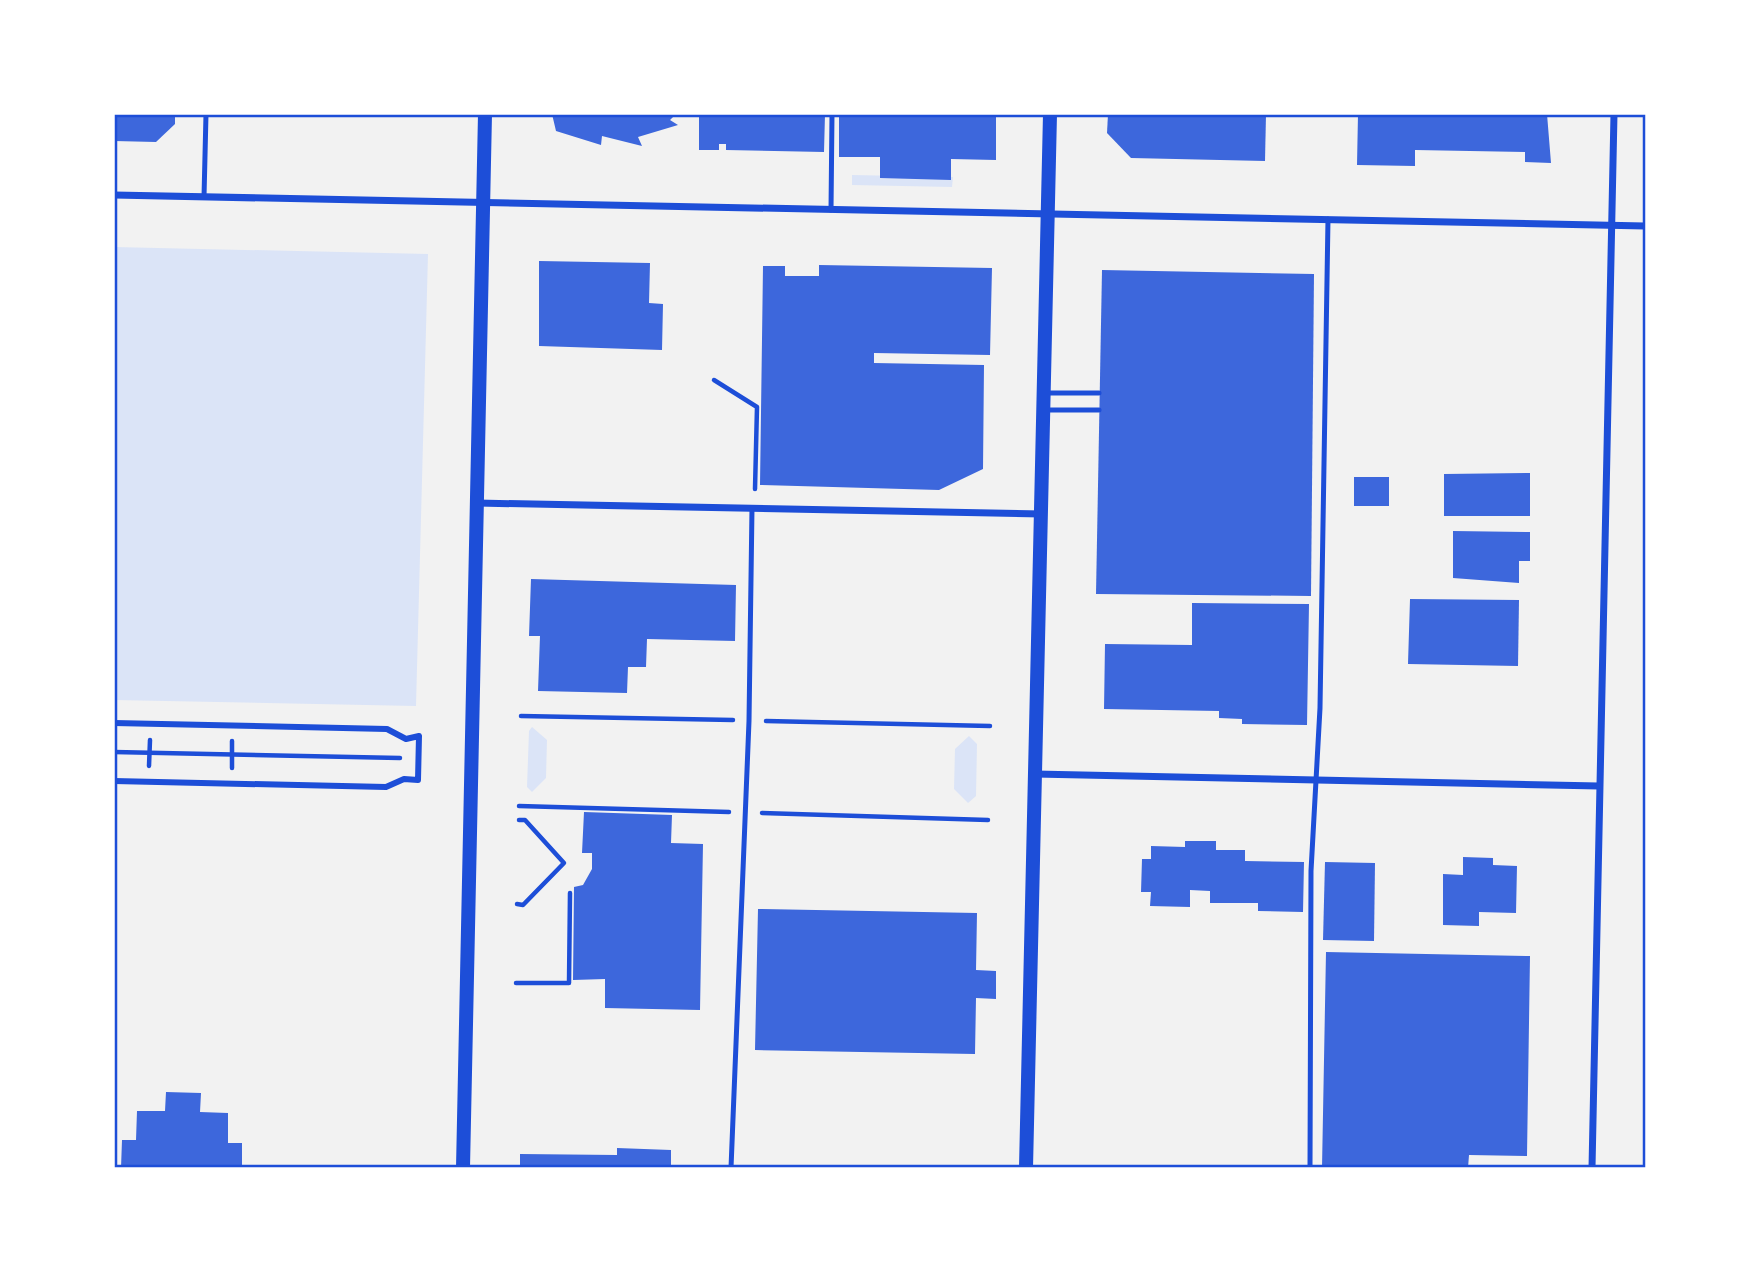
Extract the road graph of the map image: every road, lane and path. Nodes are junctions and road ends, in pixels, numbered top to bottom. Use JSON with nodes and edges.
{"nodes":[{"id":1,"x":206,"y":114,"type":"edge"},
{"id":2,"x":485,"y":114,"type":"edge"},
{"id":3,"x":832,"y":114,"type":"edge"},
{"id":4,"x":1050,"y":114,"type":"edge"},
{"id":5,"x":1614,"y":114,"type":"edge"},
{"id":6,"x":114,"y":195,"type":"edge"},
{"id":7,"x":204,"y":197,"type":"junction"},
{"id":8,"x":484,"y":202,"type":"junction"},
{"id":9,"x":831,"y":210,"type":"junction"},
{"id":10,"x":1049,"y":215,"type":"junction"},
{"id":11,"x":1328,"y":219,"type":"junction"},
{"id":12,"x":1611,"y":225,"type":"junction"},
{"id":13,"x":1645,"y":226,"type":"edge"},
{"id":14,"x":714,"y":380,"type":"dead end"},
{"id":15,"x":1045,"y":393,"type":"junction"},
{"id":16,"x":1099,"y":393,"type":"dead end"},
{"id":17,"x":1045,"y":410,"type":"junction"},
{"id":18,"x":1099,"y":410,"type":"dead end"},
{"id":19,"x":755,"y":489,"type":"dead end"},
{"id":20,"x":477,"y":503,"type":"junction"},
{"id":21,"x":752,"y":508,"type":"junction"},
{"id":22,"x":1043,"y":514,"type":"junction"},
{"id":23,"x":114,"y":723,"type":"edge"},
{"id":24,"x":150,"y":724,"type":"junction"},
{"id":25,"x":114,"y":751,"type":"edge"},
{"id":26,"x":149,"y":752,"type":"junction"},
{"id":27,"x":418,"y":758,"type":"junction"},
{"id":28,"x":1034,"y":774,"type":"junction"},
{"id":29,"x":1314,"y":780,"type":"junction"},
{"id":30,"x":114,"y":781,"type":"edge"},
{"id":31,"x":149,"y":782,"type":"junction"},
{"id":32,"x":1599,"y":786,"type":"junction"},
{"id":33,"x":519,"y":820,"type":"dead end"},
{"id":34,"x":570,"y":893,"type":"dead end"},
{"id":35,"x":517,"y":904,"type":"dead end"},
{"id":36,"x":516,"y":983,"type":"dead end"},
{"id":37,"x":463,"y":1168,"type":"edge"},
{"id":38,"x":731,"y":1168,"type":"edge"},
{"id":39,"x":1027,"y":1168,"type":"edge"},
{"id":40,"x":1310,"y":1168,"type":"edge"},
{"id":41,"x":1592,"y":1168,"type":"edge"}],
"edges":[{"from":1,"to":7,"type":"lane"},
{"from":2,"to":8,"type":"main road"},
{"from":3,"to":9,"type":"lane"},
{"from":4,"to":10,"type":"main road"},
{"from":5,"to":12,"type":"street"},
{"from":6,"to":7,"type":"street"},
{"from":7,"to":8,"type":"street"},
{"from":8,"to":9,"type":"street"},
{"from":8,"to":20,"type":"main road"},
{"from":9,"to":10,"type":"street"},
{"from":10,"to":11,"type":"street"},
{"from":10,"to":15,"type":"main road"},
{"from":11,"to":12,"type":"street"},
{"from":11,"to":29,"type":"lane"},
{"from":12,"to":13,"type":"street"},
{"from":12,"to":32,"type":"street"},
{"from":14,"to":19,"type":"path"},
{"from":15,"to":16,"type":"lane"},
{"from":15,"to":17,"type":"main road"},
{"from":17,"to":18,"type":"lane"},
{"from":17,"to":22,"type":"main road"},
{"from":20,"to":21,"type":"street"},
{"from":20,"to":37,"type":"main road"},
{"from":21,"to":22,"type":"street"},
{"from":21,"to":38,"type":"lane"},
{"from":22,"to":28,"type":"main road"},
{"from":23,"to":24,"type":"street"},
{"from":24,"to":26,"type":"path"},
{"from":24,"to":27,"type":"street"},
{"from":25,"to":26,"type":"path"},
{"from":26,"to":27,"type":"path"},
{"from":26,"to":31,"type":"path"},
{"from":27,"to":31,"type":"street"},
{"from":28,"to":29,"type":"street"},
{"from":28,"to":39,"type":"main road"},
{"from":29,"to":32,"type":"street"},
{"from":29,"to":40,"type":"lane"},
{"from":30,"to":31,"type":"street"},
{"from":32,"to":41,"type":"street"},
{"from":33,"to":35,"type":"path"},
{"from":34,"to":36,"type":"path"}]}
